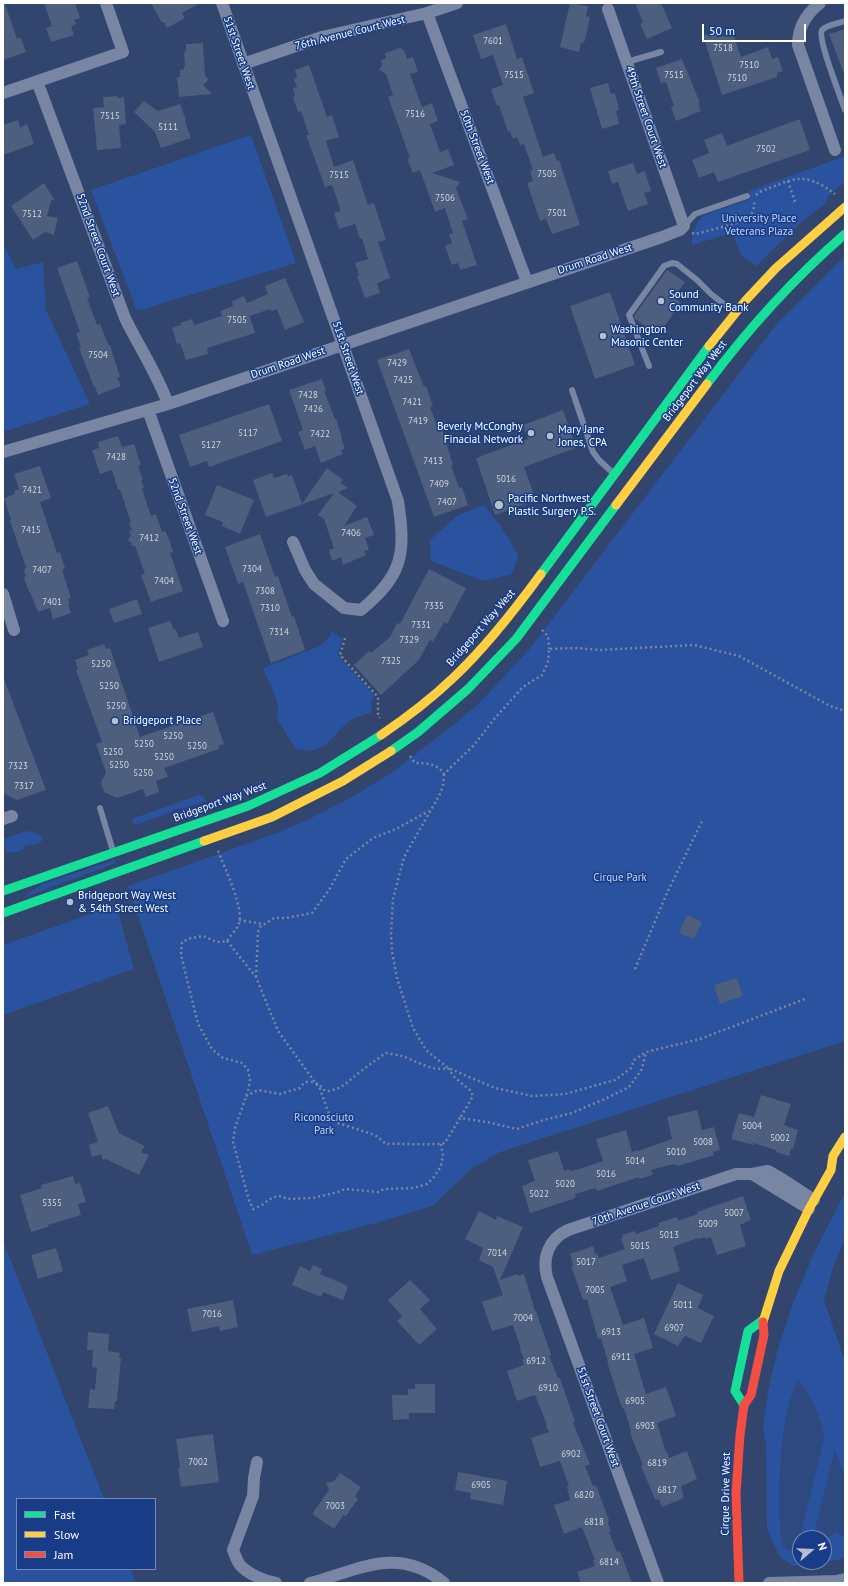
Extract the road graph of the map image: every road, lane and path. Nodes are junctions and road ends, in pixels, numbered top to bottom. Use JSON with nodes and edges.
{"nodes":[{"id":1,"x":106,"y":3,"type":"edge"},
{"id":2,"x":222,"y":3,"type":"edge"},
{"id":3,"x":457,"y":3,"type":"edge"},
{"id":4,"x":820,"y":3,"type":"edge"},
{"id":5,"x":608,"y":9,"type":"dead end"},
{"id":6,"x":427,"y":13,"type":"junction"},
{"id":7,"x":845,"y":21,"type":"edge"},
{"id":8,"x":661,"y":52,"type":"dead end"},
{"id":9,"x":627,"y":62,"type":"junction"},
{"id":10,"x":243,"y":64,"type":"junction"},
{"id":11,"x":37,"y":82,"type":"junction"},
{"id":12,"x":3,"y":93,"type":"edge"},
{"id":13,"x":845,"y":110,"type":"edge"},
{"id":14,"x":835,"y":150,"type":"dead end"},
{"id":15,"x":788,"y":181,"type":"junction"},
{"id":16,"x":765,"y":190,"type":"dead end"},
{"id":17,"x":835,"y":194,"type":"dead end"},
{"id":18,"x":747,"y":196,"type":"dead end"},
{"id":19,"x":792,"y":203,"type":"dead end"},
{"id":20,"x":845,"y":207,"type":"edge"},
{"id":21,"x":748,"y":220,"type":"dead end"},
{"id":22,"x":682,"y":228,"type":"junction"},
{"id":23,"x":845,"y":234,"type":"edge"},
{"id":24,"x":527,"y":282,"type":"junction"},
{"id":25,"x":735,"y":313,"type":"junction"},
{"id":26,"x":343,"y":345,"type":"junction"},
{"id":27,"x":649,"y":366,"type":"dead end"},
{"id":28,"x":572,"y":390,"type":"dead end"},
{"id":29,"x":168,"y":404,"type":"junction"},
{"id":30,"x":148,"y":410,"type":"junction"},
{"id":31,"x":3,"y":452,"type":"edge"},
{"id":32,"x":614,"y":474,"type":"junction"},
{"id":33,"x":294,"y":542,"type":"dead end"},
{"id":34,"x":3,"y":594,"type":"edge"},
{"id":35,"x":223,"y":621,"type":"dead end"},
{"id":36,"x":14,"y":630,"type":"dead end"},
{"id":37,"x":542,"y":630,"type":"dead end"},
{"id":38,"x":345,"y":638,"type":"dead end"},
{"id":39,"x":549,"y":649,"type":"junction"},
{"id":40,"x":845,"y":711,"type":"edge"},
{"id":41,"x":382,"y":720,"type":"dead end"},
{"id":42,"x":407,"y":753,"type":"dead end"},
{"id":43,"x":444,"y":774,"type":"junction"},
{"id":44,"x":100,"y":808,"type":"dead end"},
{"id":45,"x":431,"y":809,"type":"junction"},
{"id":46,"x":703,"y":820,"type":"dead end"},
{"id":47,"x":218,"y":850,"type":"dead end"},
{"id":48,"x":113,"y":852,"type":"junction"},
{"id":49,"x":3,"y":891,"type":"edge"},
{"id":50,"x":3,"y":913,"type":"edge"},
{"id":51,"x":239,"y":920,"type":"junction"},
{"id":52,"x":264,"y":924,"type":"junction"},
{"id":53,"x":227,"y":941,"type":"junction"},
{"id":54,"x":635,"y":969,"type":"dead end"},
{"id":55,"x":256,"y":977,"type":"junction"},
{"id":56,"x":805,"y":999,"type":"dead end"},
{"id":57,"x":646,"y":1052,"type":"junction"},
{"id":58,"x":448,"y":1068,"type":"junction"},
{"id":59,"x":315,"y":1083,"type":"junction"},
{"id":60,"x":246,"y":1096,"type":"junction"},
{"id":61,"x":460,"y":1118,"type":"junction"},
{"id":62,"x":845,"y":1137,"type":"edge"},
{"id":63,"x":441,"y":1144,"type":"junction"},
{"id":64,"x":811,"y":1204,"type":"junction"},
{"id":65,"x":548,"y":1250,"type":"joint"},
{"id":66,"x":763,"y":1320,"type":"junction"},
{"id":67,"x":744,"y":1405,"type":"junction"},
{"id":68,"x":257,"y":1462,"type":"dead end"},
{"id":69,"x":845,"y":1579,"type":"edge"},
{"id":70,"x":276,"y":1583,"type":"edge"},
{"id":71,"x":310,"y":1583,"type":"edge"},
{"id":72,"x":444,"y":1583,"type":"edge"},
{"id":73,"x":658,"y":1583,"type":"edge"},
{"id":74,"x":739,"y":1583,"type":"edge"},
{"id":75,"x":769,"y":1583,"type":"edge"}],
"edges":[{"from":1,"to":11,"type":"street"},
{"from":2,"to":10,"type":"street","name":"51st Street West"},
{"from":3,"to":6,"type":"street","name":"76th Avenue Court West"},
{"from":4,"to":14,"type":"street"},
{"from":5,"to":9,"type":"street","name":"49th Street Court West"},
{"from":6,"to":10,"type":"street","name":"76th Avenue Court West"},
{"from":6,"to":24,"type":"street","name":"50th Street West"},
{"from":7,"to":13,"type":"lane"},
{"from":8,"to":9,"type":"lane"},
{"from":9,"to":22,"type":"street","name":"49th Street Court West"},
{"from":10,"to":26,"type":"street","name":"51st Street West"},
{"from":11,"to":12,"type":"street"},
{"from":11,"to":29,"type":"street","name":"52nd Street Court West"},
{"from":15,"to":16,"type":"path"},
{"from":15,"to":17,"type":"path"},
{"from":15,"to":19,"type":"path"},
{"from":18,"to":22,"type":"lane"},
{"from":20,"to":25,"type":"main road","name":"Bridgeport Way West"},
{"from":21,"to":22,"type":"path"},
{"from":22,"to":24,"type":"street","name":"Drum Road West"},
{"from":23,"to":50,"type":"main road","name":"Bridgeport Way West"},
{"from":24,"to":26,"type":"street","name":"Drum Road West"},
{"from":25,"to":27,"type":"lane"},
{"from":25,"to":32,"type":"main road","name":"Bridgeport Way West"},
{"from":26,"to":29,"type":"street","name":"Drum Road West"},
{"from":26,"to":33,"type":"street","name":"51st Street West"},
{"from":28,"to":32,"type":"lane"},
{"from":29,"to":30,"type":"street","name":"Drum Road West"},
{"from":30,"to":31,"type":"street","name":"Drum Road West"},
{"from":30,"to":35,"type":"street","name":"52nd Street West"},
{"from":32,"to":48,"type":"main road","name":"Bridgeport Way West"},
{"from":34,"to":36,"type":"street"},
{"from":37,"to":39,"type":"path"},
{"from":38,"to":41,"type":"path"},
{"from":39,"to":40,"type":"path"},
{"from":39,"to":43,"type":"path"},
{"from":42,"to":43,"type":"path"},
{"from":43,"to":45,"type":"path"},
{"from":44,"to":48,"type":"lane"},
{"from":45,"to":52,"type":"path"},
{"from":45,"to":58,"type":"path"},
{"from":46,"to":54,"type":"path"},
{"from":47,"to":51,"type":"path"},
{"from":48,"to":49,"type":"main road","name":"Bridgeport Way West"},
{"from":51,"to":52,"type":"path"},
{"from":51,"to":53,"type":"path"},
{"from":52,"to":55,"type":"path"},
{"from":53,"to":55,"type":"path"},
{"from":53,"to":60,"type":"path"},
{"from":55,"to":59,"type":"path"},
{"from":56,"to":57,"type":"path"},
{"from":57,"to":58,"type":"path"},
{"from":57,"to":61,"type":"path"},
{"from":58,"to":59,"type":"path"},
{"from":58,"to":61,"type":"path"},
{"from":59,"to":60,"type":"path"},
{"from":59,"to":63,"type":"path"},
{"from":60,"to":63,"type":"path"},
{"from":61,"to":63,"type":"path"},
{"from":62,"to":64,"type":"main road","name":"Cirque Drive West"},
{"from":64,"to":65,"type":"street","name":"70th Avenue Court West"},
{"from":64,"to":66,"type":"main road","name":"Cirque Drive West"},
{"from":65,"to":73,"type":"street","name":"51st Street Court West"},
{"from":66,"to":67,"type":"main road","name":"Cirque Drive West"},
{"from":66,"to":67,"type":"main road"},
{"from":67,"to":74,"type":"main road","name":"Cirque Drive West"},
{"from":68,"to":70,"type":"street"},
{"from":69,"to":75,"type":"street"},
{"from":71,"to":72,"type":"street"}]}
